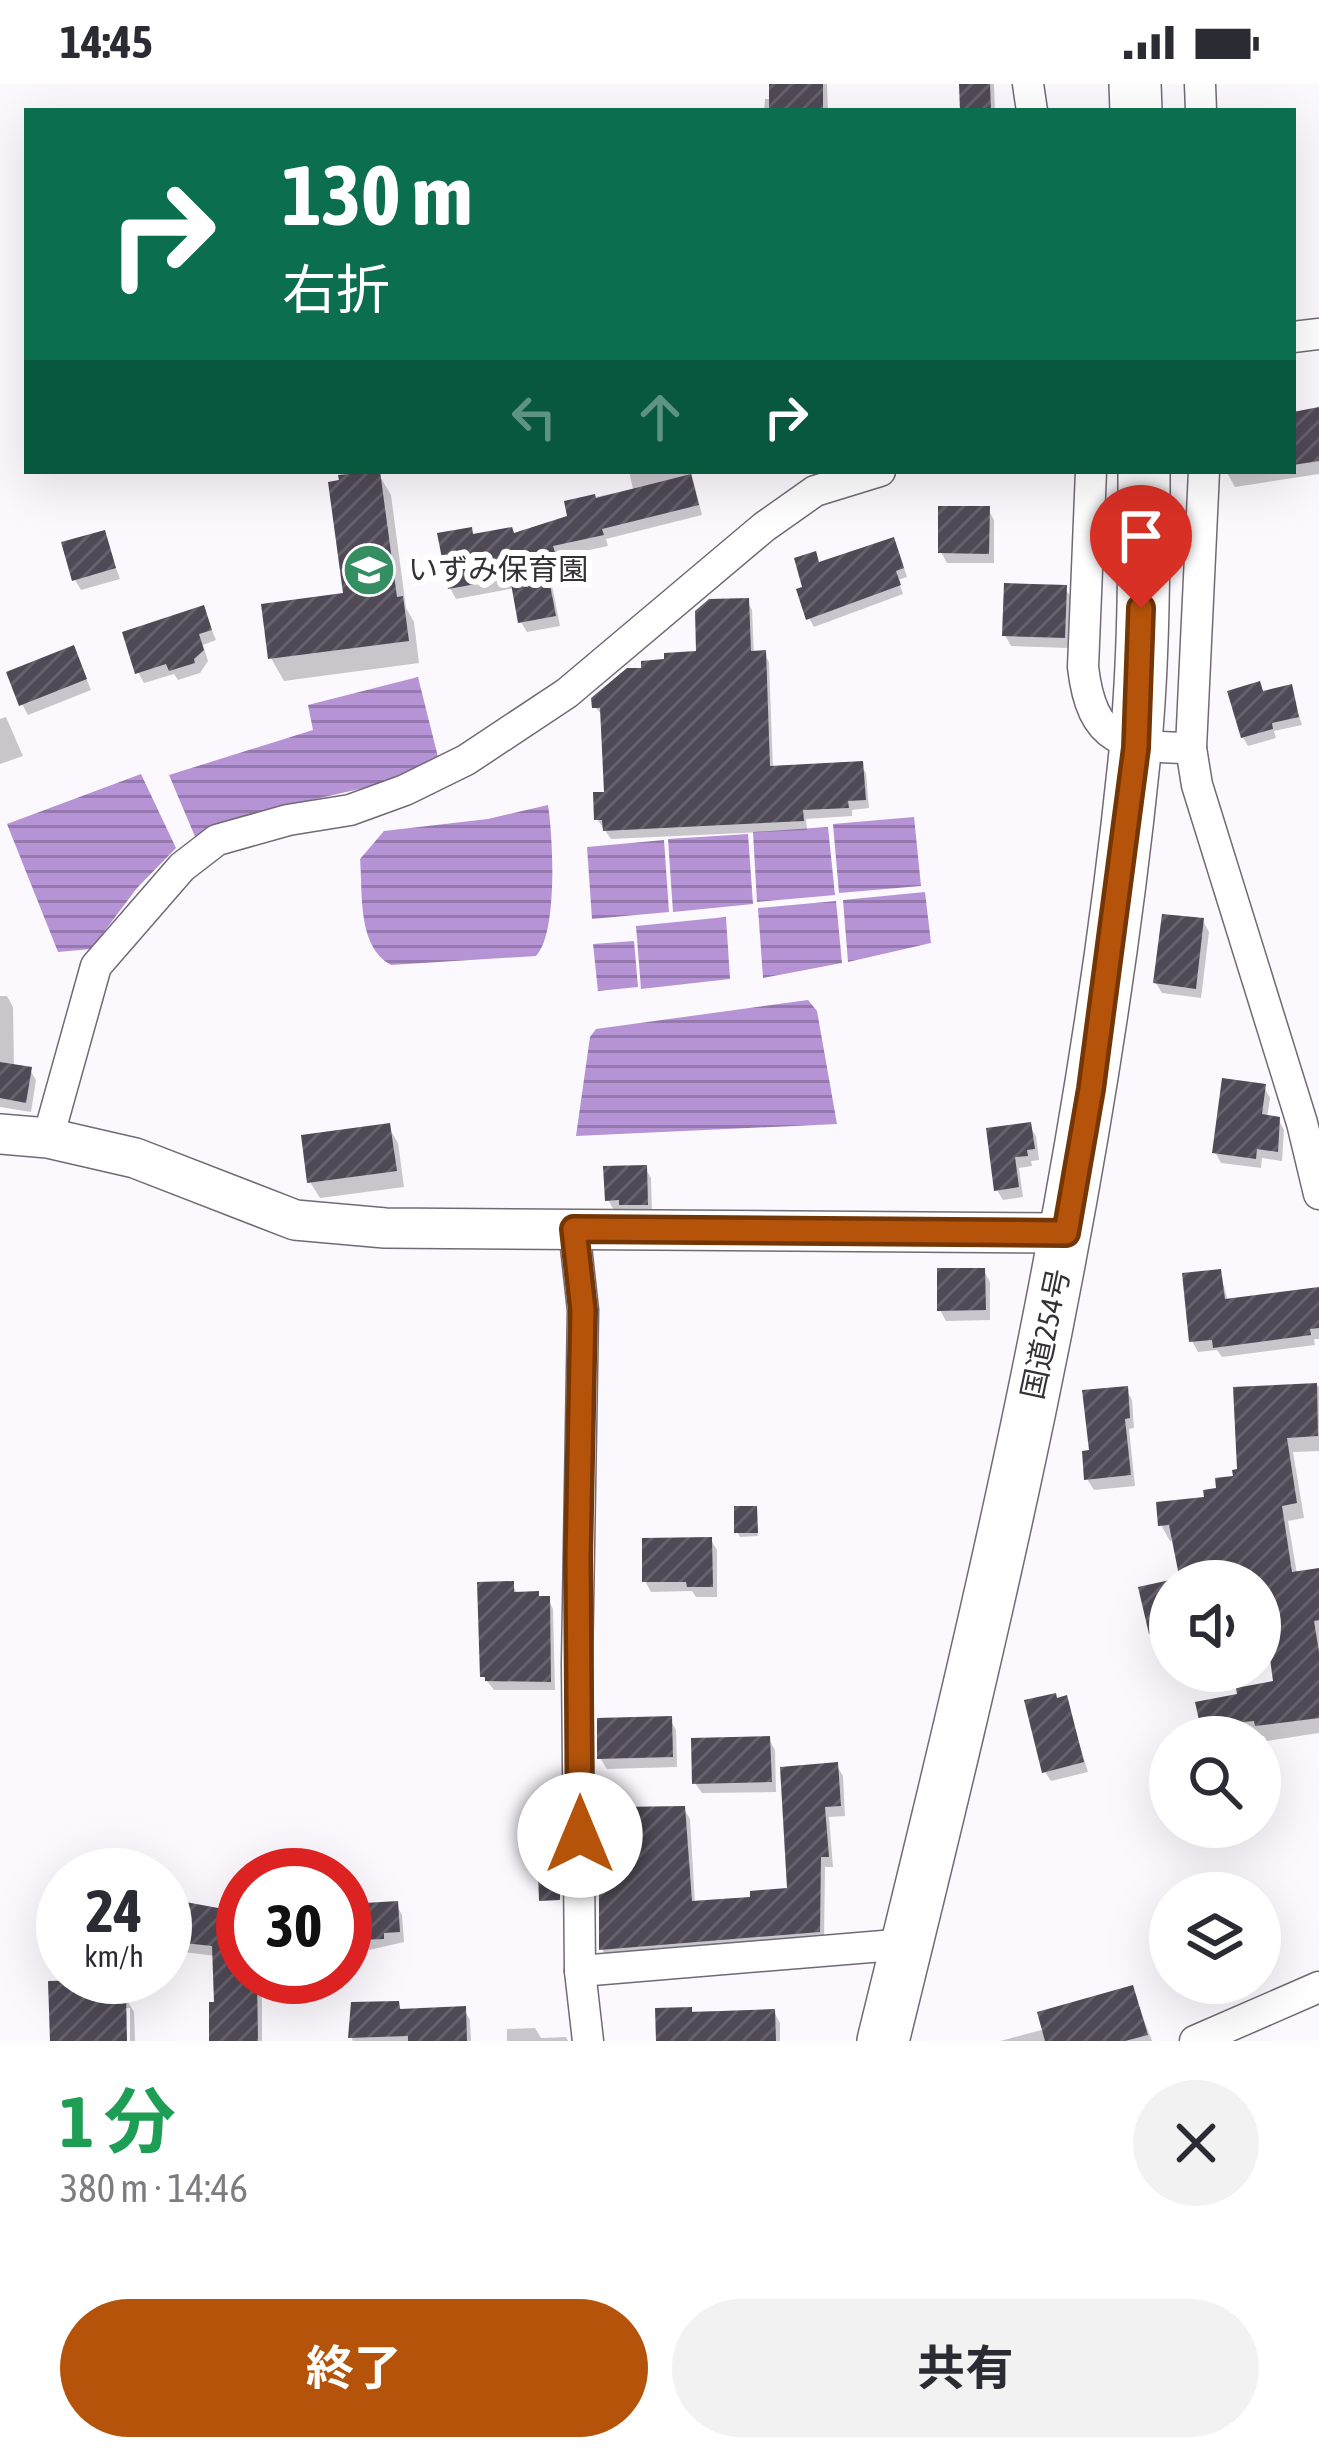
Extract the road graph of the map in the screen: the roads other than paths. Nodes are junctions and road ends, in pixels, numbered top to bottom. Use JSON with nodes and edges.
{"nodes":[{"id":1,"x":870,"y":474,"type":"edge"},
{"id":2,"x":1091,"y":474,"type":"edge"},
{"id":3,"x":1144,"y":474,"type":"edge"},
{"id":4,"x":1204,"y":474,"type":"edge"},
{"id":5,"x":1136,"y":748,"type":"junction"},
{"id":6,"x":1191,"y":748,"type":"junction"},
{"id":7,"x":0,"y":1134,"type":"edge"},
{"id":8,"x":49,"y":1138,"type":"junction"},
{"id":9,"x":1319,"y":1194,"type":"edge"},
{"id":10,"x":574,"y":1229,"type":"junction"},
{"id":11,"x":1066,"y":1233,"type":"junction"},
{"id":12,"x":907,"y":1944,"type":"junction"},
{"id":13,"x":580,"y":1971,"type":"junction"},
{"id":14,"x":1319,"y":1987,"type":"edge"},
{"id":15,"x":588,"y":2041,"type":"edge"},
{"id":16,"x":883,"y":2041,"type":"edge"},
{"id":17,"x":1195,"y":2041,"type":"edge"}],
"edges":[{"from":1,"to":8,"type":"street"},
{"from":2,"to":5,"type":"street"},
{"from":3,"to":5,"type":"highway","name":"国道254号"},
{"from":4,"to":6,"type":"street"},
{"from":5,"to":6,"type":"street"},
{"from":5,"to":11,"type":"highway","name":"国道254号"},
{"from":6,"to":9,"type":"street"},
{"from":7,"to":8,"type":"street"},
{"from":8,"to":10,"type":"street"},
{"from":10,"to":11,"type":"street"},
{"from":10,"to":13,"type":"street"},
{"from":11,"to":12,"type":"highway","name":"国道254号"},
{"from":12,"to":13,"type":"street"},
{"from":12,"to":16,"type":"highway","name":"国道254号"},
{"from":13,"to":15,"type":"street"},
{"from":14,"to":17,"type":"street"}]}
